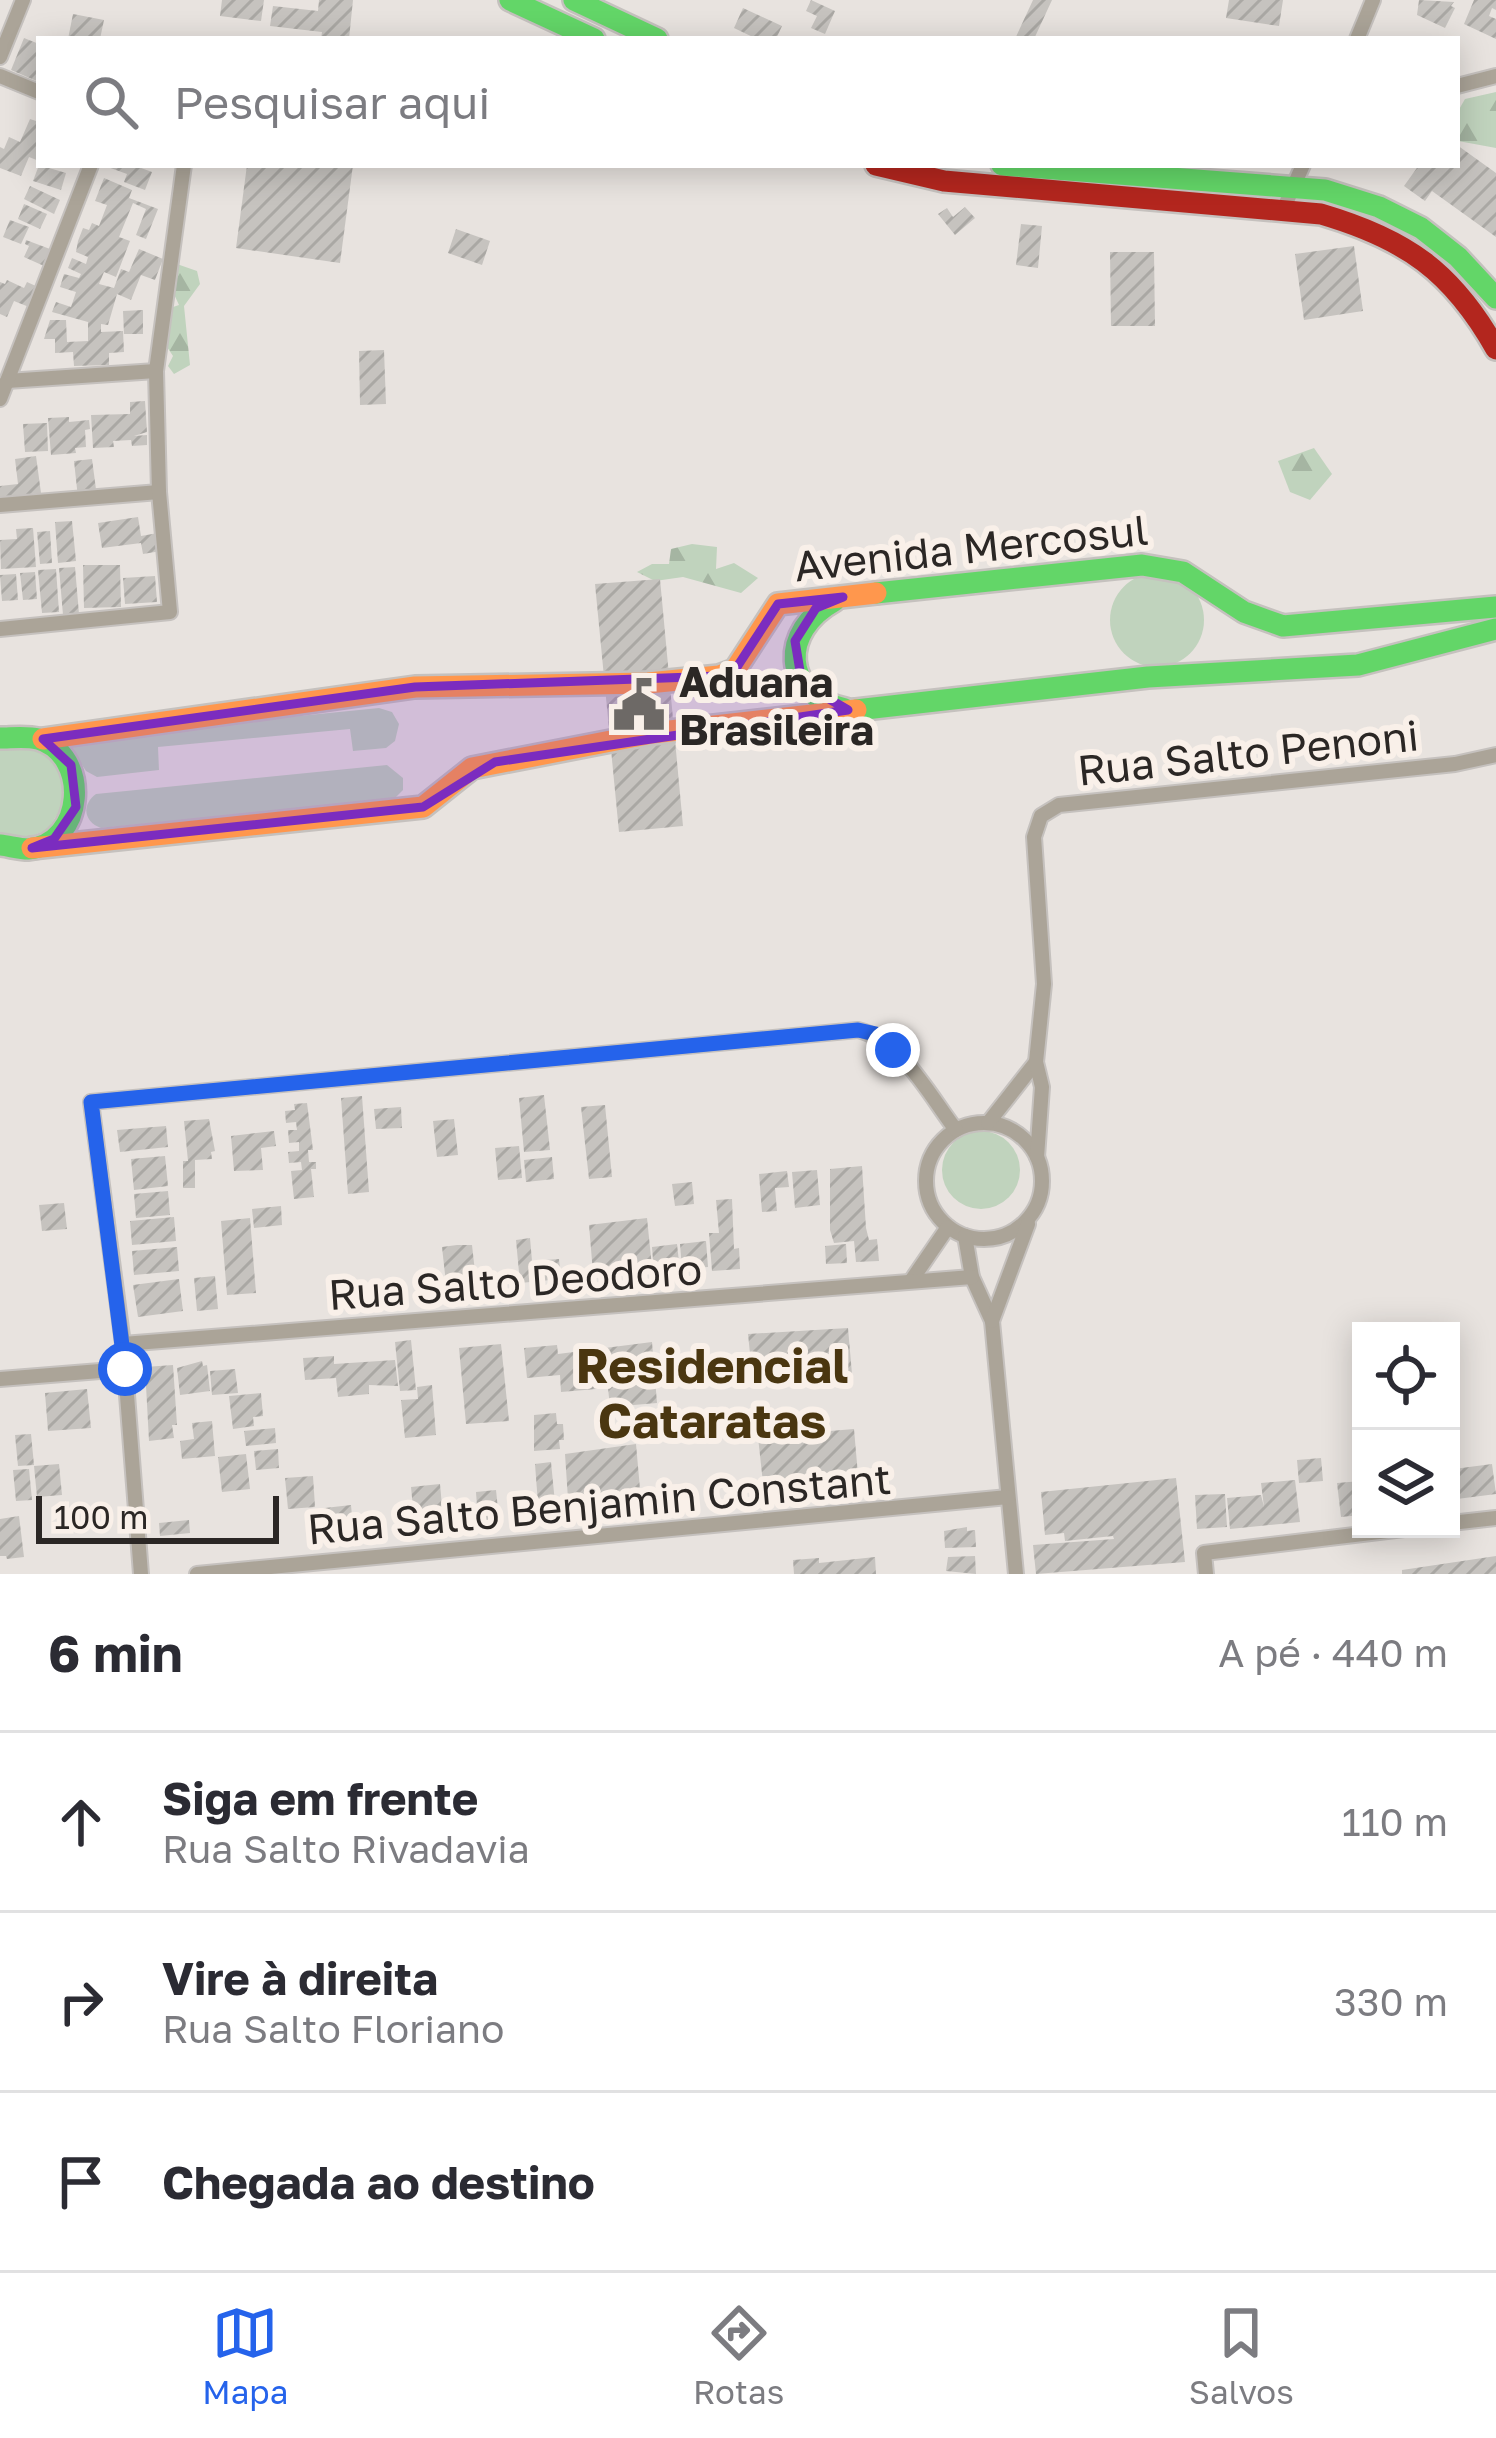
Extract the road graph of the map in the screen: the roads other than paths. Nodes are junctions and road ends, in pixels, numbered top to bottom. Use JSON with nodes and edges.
{"nodes":[{"id":1,"x":23,"y":0,"type":"edge"},
{"id":2,"x":510,"y":0,"type":"edge"},
{"id":3,"x":574,"y":0,"type":"edge"},
{"id":4,"x":1373,"y":0,"type":"edge"},
{"id":5,"x":614,"y":30,"type":"edge"},
{"id":6,"x":588,"y":36,"type":"edge"},
{"id":7,"x":1358,"y":36,"type":"edge"},
{"id":8,"x":0,"y":57,"type":"edge"},
{"id":9,"x":0,"y":76,"type":"edge"},
{"id":10,"x":1496,"y":76,"type":"edge"},
{"id":11,"x":1460,"y":85,"type":"edge"},
{"id":12,"x":36,"y":91,"type":"edge"},
{"id":13,"x":90,"y":168,"type":"edge"},
{"id":14,"x":184,"y":168,"type":"edge"},
{"id":15,"x":890,"y":168,"type":"edge"},
{"id":16,"x":1010,"y":168,"type":"edge"},
{"id":17,"x":1298,"y":176,"type":"edge"},
{"id":18,"x":1042,"y":180,"type":"junction"},
{"id":19,"x":1283,"y":210,"type":"junction"},
{"id":20,"x":1496,"y":298,"type":"edge"},
{"id":21,"x":1496,"y":349,"type":"edge"},
{"id":22,"x":156,"y":370,"type":"junction"},
{"id":23,"x":8,"y":381,"type":"junction"},
{"id":24,"x":0,"y":399,"type":"edge"},
{"id":25,"x":159,"y":492,"type":"junction"},
{"id":26,"x":0,"y":506,"type":"edge"},
{"id":27,"x":843,"y":597,"type":"junction"},
{"id":28,"x":1490,"y":605,"type":"edge"},
{"id":29,"x":0,"y":629,"type":"edge"},
{"id":30,"x":1490,"y":633,"type":"edge"},
{"id":31,"x":848,"y":710,"type":"junction"},
{"id":32,"x":0,"y":738,"type":"edge"},
{"id":33,"x":43,"y":739,"type":"junction"},
{"id":34,"x":1496,"y":755,"type":"edge"},
{"id":35,"x":0,"y":845,"type":"edge"},
{"id":36,"x":32,"y":848,"type":"junction"},
{"id":37,"x":1036,"y":1062,"type":"junction"},
{"id":38,"x":988,"y":1123,"type":"junction"},
{"id":39,"x":956,"y":1130,"type":"junction"},
{"id":40,"x":1036,"y":1156,"type":"junction"},
{"id":41,"x":1029,"y":1220,"type":"junction"},
{"id":42,"x":948,"y":1227,"type":"junction"},
{"id":43,"x":964,"y":1237,"type":"junction"},
{"id":44,"x":972,"y":1277,"type":"junction"},
{"id":45,"x":911,"y":1281,"type":"junction"},
{"id":46,"x":992,"y":1321,"type":"junction"},
{"id":47,"x":123,"y":1344,"type":"junction"},
{"id":48,"x":125,"y":1369,"type":"junction"},
{"id":49,"x":0,"y":1379,"type":"edge"},
{"id":50,"x":1008,"y":1497,"type":"junction"},
{"id":51,"x":1496,"y":1518,"type":"edge"},
{"id":52,"x":1460,"y":1522,"type":"edge"},
{"id":53,"x":1352,"y":1535,"type":"edge"},
{"id":54,"x":141,"y":1574,"type":"edge"},
{"id":55,"x":197,"y":1574,"type":"edge"},
{"id":56,"x":1016,"y":1574,"type":"edge"},
{"id":57,"x":1206,"y":1574,"type":"edge"}],
"edges":[{"from":1,"to":8,"type":"street"},
{"from":2,"to":6,"type":"main road"},
{"from":3,"to":5,"type":"main road"},
{"from":4,"to":7,"type":"street"},
{"from":9,"to":12,"type":"street"},
{"from":10,"to":11,"type":"street"},
{"from":13,"to":23,"type":"street"},
{"from":14,"to":22,"type":"street"},
{"from":15,"to":18,"type":"main road"},
{"from":16,"to":18,"type":"main road"},
{"from":17,"to":18,"type":"main road"},
{"from":17,"to":19,"type":"street"},
{"from":17,"to":20,"type":"main road"},
{"from":18,"to":19,"type":"main road"},
{"from":19,"to":21,"type":"main road"},
{"from":22,"to":23,"type":"street"},
{"from":22,"to":25,"type":"street"},
{"from":23,"to":24,"type":"street"},
{"from":25,"to":26,"type":"street"},
{"from":25,"to":29,"type":"street"},
{"from":27,"to":28,"type":"main road","name":"Avenida Mercosul"},
{"from":27,"to":31,"type":"main road"},
{"from":27,"to":33,"type":"main road","name":"Avenida Mercosul"},
{"from":30,"to":31,"type":"main road"},
{"from":31,"to":36,"type":"main road"},
{"from":32,"to":33,"type":"main road","name":"Avenida Mercosul"},
{"from":33,"to":36,"type":"main road"},
{"from":34,"to":37,"type":"street","name":"Rua Salto Penoni"},
{"from":35,"to":36,"type":"main road"},
{"from":37,"to":38,"type":"street"},
{"from":37,"to":40,"type":"street","name":"Rua Salto Penoni"},
{"from":38,"to":39,"type":"street"},
{"from":38,"to":40,"type":"street"},
{"from":39,"to":42,"type":"street"},
{"from":39,"to":47,"type":"street"},
{"from":40,"to":41,"type":"street"},
{"from":41,"to":43,"type":"street"},
{"from":41,"to":46,"type":"street"},
{"from":42,"to":43,"type":"street"},
{"from":42,"to":45,"type":"street"},
{"from":43,"to":44,"type":"street"},
{"from":44,"to":45,"type":"street","name":"Rua Salto Deodoro"},
{"from":44,"to":46,"type":"street"},
{"from":45,"to":47,"type":"street","name":"Rua Salto Deodoro"},
{"from":46,"to":50,"type":"street"},
{"from":47,"to":48,"type":"street"},
{"from":48,"to":49,"type":"street"},
{"from":48,"to":54,"type":"street"},
{"from":50,"to":55,"type":"street","name":"Rua Salto Benjamin Constant"},
{"from":50,"to":56,"type":"street"},
{"from":51,"to":52,"type":"street"},
{"from":53,"to":57,"type":"street"}]}
